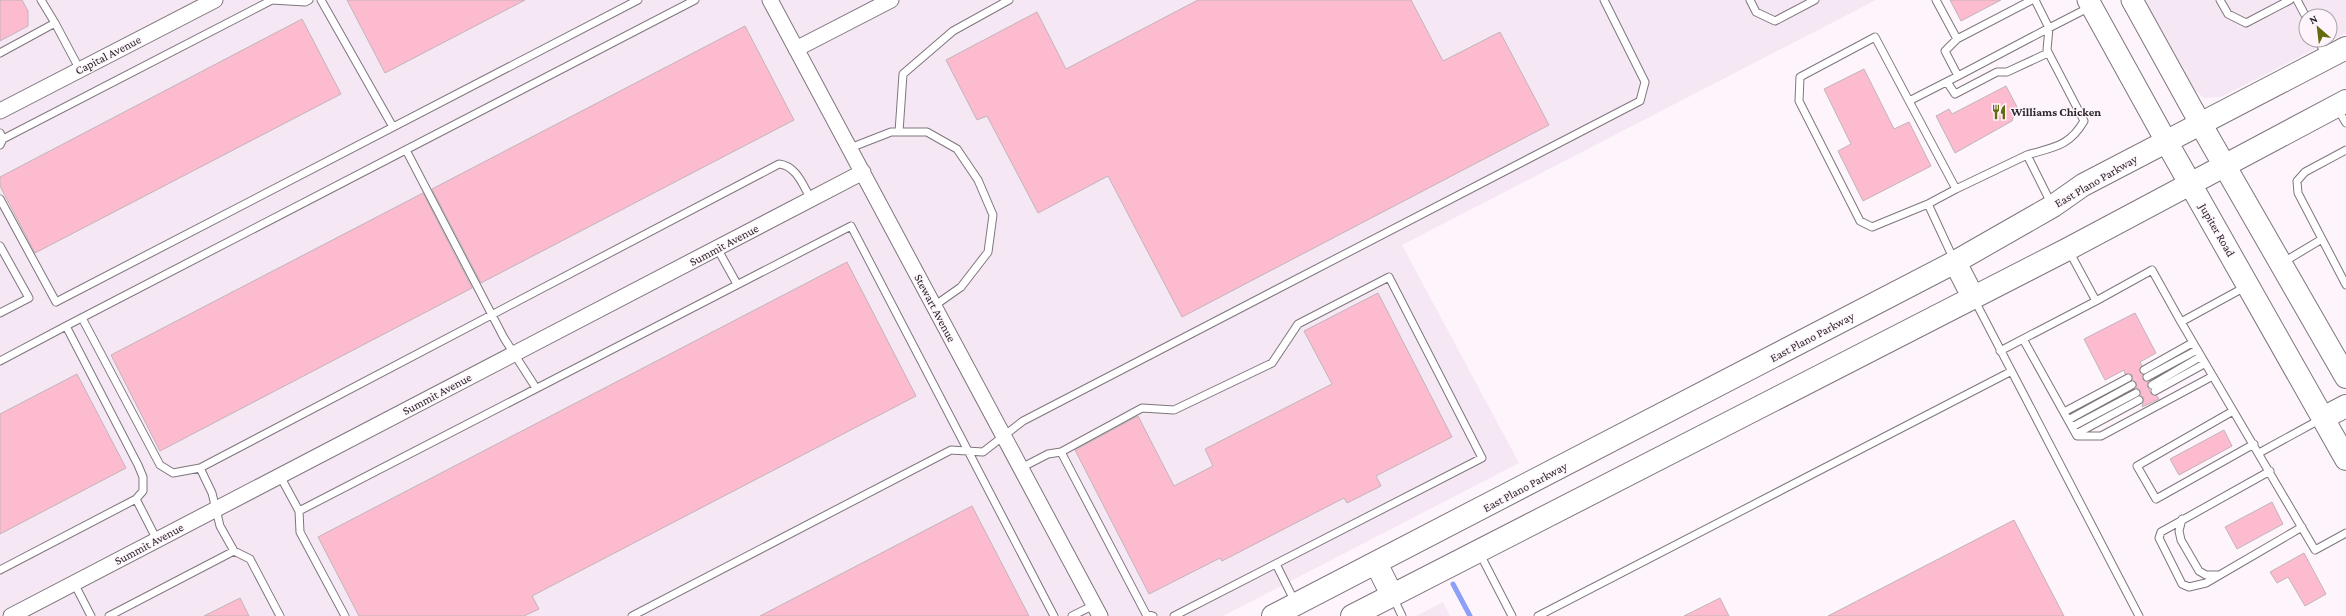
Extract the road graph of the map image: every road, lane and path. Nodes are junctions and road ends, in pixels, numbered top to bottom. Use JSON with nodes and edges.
{"nodes":[{"id":1,"x":41,"y":0,"type":"edge"},
{"id":2,"x":215,"y":0,"type":"edge"},
{"id":3,"x":309,"y":0,"type":"edge"},
{"id":4,"x":321,"y":0,"type":"edge"},
{"id":5,"x":638,"y":0,"type":"edge"},
{"id":6,"x":695,"y":0,"type":"edge"},
{"id":7,"x":770,"y":0,"type":"edge"},
{"id":8,"x":891,"y":0,"type":"edge"},
{"id":9,"x":1009,"y":0,"type":"edge"},
{"id":10,"x":1604,"y":0,"type":"edge"},
{"id":11,"x":1750,"y":0,"type":"edge"},
{"id":12,"x":1815,"y":0,"type":"edge"},
{"id":13,"x":1936,"y":0,"type":"edge"},
{"id":14,"x":2034,"y":0,"type":"edge"},
{"id":15,"x":2132,"y":0,"type":"edge"},
{"id":16,"x":2220,"y":0,"type":"edge"},
{"id":17,"x":2290,"y":0,"type":"edge"},
{"id":18,"x":2090,"y":3,"type":"edge"},
{"id":19,"x":55,"y":23,"type":"junction"},
{"id":20,"x":2049,"y":28,"type":"junction"},
{"id":21,"x":1957,"y":39,"type":"junction"},
{"id":22,"x":796,"y":49,"type":"junction"},
{"id":23,"x":2330,"y":49,"type":"edge"},
{"id":24,"x":0,"y":53,"type":"edge"},
{"id":25,"x":2048,"y":53,"type":"junction"},
{"id":26,"x":80,"y":70,"type":"junction"},
{"id":27,"x":1958,"y":76,"type":"junction"},
{"id":28,"x":1947,"y":82,"type":"junction"},
{"id":29,"x":1909,"y":101,"type":"junction"},
{"id":30,"x":2343,"y":110,"type":"edge"},
{"id":31,"x":0,"y":111,"type":"edge"},
{"id":32,"x":2200,"y":123,"type":"junction"},
{"id":33,"x":393,"y":127,"type":"junction"},
{"id":34,"x":899,"y":132,"type":"junction"},
{"id":35,"x":1,"y":139,"type":"edge"},
{"id":36,"x":2166,"y":141,"type":"junction"},
{"id":37,"x":850,"y":148,"type":"junction"},
{"id":38,"x":406,"y":150,"type":"junction"},
{"id":39,"x":2346,"y":150,"type":"edge"},
{"id":40,"x":2027,"y":155,"type":"junction"},
{"id":41,"x":2223,"y":165,"type":"junction"},
{"id":42,"x":862,"y":172,"type":"junction"},
{"id":43,"x":2190,"y":183,"type":"junction"},
{"id":44,"x":1956,"y":189,"type":"junction"},
{"id":45,"x":0,"y":199,"type":"edge"},
{"id":46,"x":811,"y":199,"type":"junction"},
{"id":47,"x":1928,"y":204,"type":"junction"},
{"id":48,"x":2052,"y":206,"type":"junction"},
{"id":49,"x":2322,"y":239,"type":"junction"},
{"id":50,"x":0,"y":246,"type":"edge"},
{"id":51,"x":717,"y":248,"type":"junction"},
{"id":52,"x":2068,"y":249,"type":"junction"},
{"id":53,"x":1955,"y":262,"type":"junction"},
{"id":54,"x":2282,"y":264,"type":"junction"},
{"id":55,"x":2343,"y":273,"type":"edge"},
{"id":56,"x":737,"y":284,"type":"junction"},
{"id":57,"x":2249,"y":285,"type":"junction"},
{"id":58,"x":2346,"y":285,"type":"edge"},
{"id":59,"x":1973,"y":297,"type":"junction"},
{"id":60,"x":2096,"y":301,"type":"junction"},
{"id":61,"x":934,"y":306,"type":"junction"},
{"id":62,"x":0,"y":313,"type":"edge"},
{"id":63,"x":493,"y":316,"type":"junction"},
{"id":64,"x":82,"y":318,"type":"junction"},
{"id":65,"x":2181,"y":322,"type":"junction"},
{"id":66,"x":66,"y":326,"type":"junction"},
{"id":67,"x":2023,"y":339,"type":"junction"},
{"id":68,"x":2192,"y":343,"type":"junction"},
{"id":69,"x":2197,"y":350,"type":"junction"},
{"id":70,"x":2000,"y":351,"type":"junction"},
{"id":71,"x":515,"y":353,"type":"junction"},
{"id":72,"x":0,"y":361,"type":"edge"},
{"id":73,"x":2202,"y":361,"type":"junction"},
{"id":74,"x":2144,"y":370,"type":"dead end"},
{"id":75,"x":2010,"y":372,"type":"junction"},
{"id":76,"x":2148,"y":377,"type":"dead end"},
{"id":77,"x":2212,"y":377,"type":"junction"},
{"id":78,"x":2346,"y":377,"type":"edge"},
{"id":79,"x":2128,"y":378,"type":"dead end"},
{"id":80,"x":2132,"y":385,"type":"dead end"},
{"id":81,"x":536,"y":388,"type":"junction"},
{"id":82,"x":2153,"y":388,"type":"dead end"},
{"id":83,"x":2137,"y":397,"type":"dead end"},
{"id":84,"x":2346,"y":406,"type":"edge"},
{"id":85,"x":2064,"y":412,"type":"junction"},
{"id":86,"x":2233,"y":412,"type":"junction"},
{"id":87,"x":2323,"y":418,"type":"junction"},
{"id":88,"x":2068,"y":420,"type":"junction"},
{"id":89,"x":2074,"y":430,"type":"junction"},
{"id":90,"x":1004,"y":436,"type":"junction"},
{"id":91,"x":2254,"y":444,"type":"junction"},
{"id":92,"x":968,"y":451,"type":"junction"},
{"id":93,"x":1061,"y":452,"type":"junction"},
{"id":94,"x":2260,"y":452,"type":"junction"},
{"id":95,"x":2346,"y":459,"type":"edge"},
{"id":96,"x":200,"y":468,"type":"junction"},
{"id":97,"x":1021,"y":468,"type":"junction"},
{"id":98,"x":2270,"y":471,"type":"junction"},
{"id":99,"x":280,"y":476,"type":"junction"},
{"id":100,"x":136,"y":499,"type":"junction"},
{"id":101,"x":216,"y":509,"type":"junction"},
{"id":102,"x":299,"y":511,"type":"junction"},
{"id":103,"x":1462,"y":519,"type":"junction"},
{"id":104,"x":2182,"y":519,"type":"junction"},
{"id":105,"x":2302,"y":527,"type":"junction"},
{"id":106,"x":2346,"y":534,"type":"edge"},
{"id":107,"x":157,"y":540,"type":"junction"},
{"id":108,"x":1478,"y":550,"type":"junction"},
{"id":109,"x":234,"y":551,"type":"junction"},
{"id":110,"x":1376,"y":563,"type":"junction"},
{"id":111,"x":1276,"y":564,"type":"junction"},
{"id":112,"x":0,"y":570,"type":"edge"},
{"id":113,"x":2220,"y":575,"type":"junction"},
{"id":114,"x":74,"y":583,"type":"junction"},
{"id":115,"x":1392,"y":595,"type":"junction"},
{"id":116,"x":1097,"y":610,"type":"edge"},
{"id":117,"x":1299,"y":610,"type":"edge"},
{"id":118,"x":10,"y":616,"type":"edge"},
{"id":119,"x":91,"y":616,"type":"edge"},
{"id":120,"x":109,"y":616,"type":"edge"},
{"id":121,"x":280,"y":616,"type":"edge"},
{"id":122,"x":345,"y":616,"type":"edge"},
{"id":123,"x":632,"y":616,"type":"edge"},
{"id":124,"x":1054,"y":616,"type":"edge"},
{"id":125,"x":1072,"y":616,"type":"edge"},
{"id":126,"x":1153,"y":616,"type":"edge"},
{"id":127,"x":1174,"y":616,"type":"edge"},
{"id":128,"x":1273,"y":616,"type":"edge"},
{"id":129,"x":1352,"y":616,"type":"edge"},
{"id":130,"x":1402,"y":616,"type":"edge"},
{"id":131,"x":1512,"y":616,"type":"edge"},
{"id":132,"x":1538,"y":616,"type":"edge"},
{"id":133,"x":2138,"y":616,"type":"edge"}],
"edges":[{"from":1,"to":19,"type":"lane"},
{"from":2,"to":26,"type":"street","name":"Capital Avenue"},
{"from":3,"to":35,"type":"lane"},
{"from":4,"to":33,"type":"lane"},
{"from":5,"to":33,"type":"lane"},
{"from":6,"to":38,"type":"lane"},
{"from":7,"to":22,"type":"street","name":"Stewart Avenue"},
{"from":8,"to":22,"type":"street"},
{"from":9,"to":34,"type":"lane"},
{"from":10,"to":90,"type":"lane"},
{"from":11,"to":12,"type":"lane"},
{"from":13,"to":21,"type":"lane"},
{"from":14,"to":20,"type":"lane"},
{"from":14,"to":21,"type":"lane"},
{"from":15,"to":32,"type":"main road"},
{"from":16,"to":17,"type":"lane"},
{"from":18,"to":20,"type":"lane"},
{"from":18,"to":36,"type":"main road","name":"Jupiter Road"},
{"from":19,"to":24,"type":"lane"},
{"from":19,"to":26,"type":"lane"},
{"from":20,"to":25,"type":"lane"},
{"from":20,"to":27,"type":"lane"},
{"from":21,"to":27,"type":"lane"},
{"from":22,"to":37,"type":"street","name":"Stewart Avenue"},
{"from":23,"to":32,"type":"main road","name":"East Plano Parkway"},
{"from":25,"to":28,"type":"lane"},
{"from":25,"to":40,"type":"lane"},
{"from":26,"to":31,"type":"street","name":"Capital Avenue"},
{"from":27,"to":28,"type":"lane"},
{"from":28,"to":29,"type":"lane"},
{"from":29,"to":44,"type":"lane"},
{"from":29,"to":47,"type":"lane"},
{"from":30,"to":41,"type":"main road"},
{"from":32,"to":36,"type":"main road","name":"East Plano Parkway"},
{"from":32,"to":41,"type":"main road"},
{"from":33,"to":45,"type":"lane"},
{"from":34,"to":37,"type":"lane"},
{"from":34,"to":61,"type":"lane"},
{"from":36,"to":43,"type":"main road","name":"Jupiter Road"},
{"from":36,"to":48,"type":"main road","name":"East Plano Parkway"},
{"from":37,"to":42,"type":"street","name":"Stewart Avenue"},
{"from":38,"to":63,"type":"lane"},
{"from":38,"to":64,"type":"lane"},
{"from":39,"to":49,"type":"lane"},
{"from":40,"to":44,"type":"lane"},
{"from":40,"to":48,"type":"lane"},
{"from":41,"to":43,"type":"main road"},
{"from":41,"to":54,"type":"main road"},
{"from":42,"to":46,"type":"street","name":"Summit Avenue"},
{"from":42,"to":61,"type":"street","name":"Stewart Avenue"},
{"from":43,"to":52,"type":"main road"},
{"from":43,"to":57,"type":"main road","name":"Jupiter Road"},
{"from":44,"to":47,"type":"lane"},
{"from":46,"to":51,"type":"street","name":"Summit Avenue"},
{"from":46,"to":63,"type":"lane"},
{"from":47,"to":53,"type":"lane"},
{"from":48,"to":53,"type":"main road","name":"East Plano Parkway"},
{"from":49,"to":54,"type":"lane"},
{"from":49,"to":55,"type":"lane"},
{"from":50,"to":62,"type":"lane"},
{"from":51,"to":56,"type":"lane"},
{"from":51,"to":71,"type":"street","name":"Summit Avenue"},
{"from":52,"to":59,"type":"main road"},
{"from":52,"to":60,"type":"lane"},
{"from":53,"to":59,"type":"main road"},
{"from":53,"to":103,"type":"main road","name":"East Plano Parkway"},
{"from":54,"to":78,"type":"main road"},
{"from":55,"to":58,"type":"lane"},
{"from":56,"to":81,"type":"lane"},
{"from":56,"to":92,"type":"lane"},
{"from":57,"to":65,"type":"lane"},
{"from":57,"to":87,"type":"main road","name":"Jupiter Road"},
{"from":59,"to":70,"type":"lane"},
{"from":59,"to":108,"type":"main road"},
{"from":60,"to":65,"type":"lane"},
{"from":60,"to":67,"type":"lane"},
{"from":61,"to":90,"type":"street","name":"Stewart Avenue"},
{"from":63,"to":71,"type":"lane"},
{"from":63,"to":96,"type":"lane"},
{"from":64,"to":66,"type":"lane"},
{"from":64,"to":96,"type":"lane"},
{"from":65,"to":68,"type":"lane"},
{"from":66,"to":72,"type":"lane"},
{"from":66,"to":100,"type":"lane"},
{"from":67,"to":70,"type":"lane"},
{"from":67,"to":85,"type":"lane"},
{"from":68,"to":69,"type":"lane"},
{"from":68,"to":74,"type":"lane"},
{"from":69,"to":73,"type":"lane"},
{"from":69,"to":76,"type":"lane"},
{"from":70,"to":75,"type":"lane"},
{"from":71,"to":81,"type":"lane"},
{"from":71,"to":99,"type":"street","name":"Summit Avenue"},
{"from":73,"to":77,"type":"lane"},
{"from":73,"to":82,"type":"lane"},
{"from":75,"to":132,"type":"lane"},
{"from":75,"to":133,"type":"lane"},
{"from":77,"to":86,"type":"lane"},
{"from":77,"to":89,"type":"lane"},
{"from":79,"to":85,"type":"lane"},
{"from":80,"to":88,"type":"lane"},
{"from":81,"to":102,"type":"lane"},
{"from":83,"to":89,"type":"lane"},
{"from":84,"to":87,"type":"main road"},
{"from":85,"to":88,"type":"lane"},
{"from":86,"to":91,"type":"lane"},
{"from":86,"to":91,"type":"lane"},
{"from":87,"to":94,"type":"lane"},
{"from":87,"to":95,"type":"main road","name":"Jupiter Road"},
{"from":88,"to":89,"type":"lane"},
{"from":90,"to":92,"type":"lane"},
{"from":90,"to":97,"type":"street","name":"Stewart Avenue"},
{"from":91,"to":94,"type":"lane"},
{"from":92,"to":123,"type":"lane"},
{"from":92,"to":124,"type":"lane"},
{"from":93,"to":97,"type":"lane"},
{"from":93,"to":111,"type":"lane"},
{"from":93,"to":126,"type":"lane"},
{"from":94,"to":98,"type":"lane"},
{"from":96,"to":101,"type":"lane"},
{"from":97,"to":116,"type":"street","name":"Stewart Avenue"},
{"from":98,"to":104,"type":"lane"},
{"from":98,"to":105,"type":"lane"},
{"from":99,"to":101,"type":"street","name":"Summit Avenue"},
{"from":99,"to":102,"type":"lane"},
{"from":100,"to":107,"type":"lane"},
{"from":100,"to":112,"type":"lane"},
{"from":101,"to":107,"type":"street","name":"Summit Avenue"},
{"from":101,"to":109,"type":"lane"},
{"from":102,"to":122,"type":"lane"},
{"from":103,"to":108,"type":"main road"},
{"from":103,"to":110,"type":"main road","name":"East Plano Parkway"},
{"from":104,"to":113,"type":"lane"},
{"from":104,"to":113,"type":"lane"},
{"from":105,"to":106,"type":"lane"},
{"from":105,"to":113,"type":"lane"},
{"from":107,"to":114,"type":"street","name":"Summit Avenue"},
{"from":108,"to":115,"type":"main road"},
{"from":108,"to":131,"type":"lane"},
{"from":109,"to":120,"type":"lane"},
{"from":109,"to":121,"type":"lane"},
{"from":110,"to":115,"type":"main road"},
{"from":110,"to":117,"type":"main road","name":"East Plano Parkway"},
{"from":111,"to":117,"type":"lane"},
{"from":111,"to":127,"type":"lane"},
{"from":114,"to":118,"type":"street","name":"Summit Avenue"},
{"from":114,"to":119,"type":"lane"},
{"from":115,"to":129,"type":"main road"},
{"from":115,"to":130,"type":"lane"},
{"from":116,"to":125,"type":"lane"},
{"from":117,"to":128,"type":"main road","name":"East Plano Parkway"}]}
